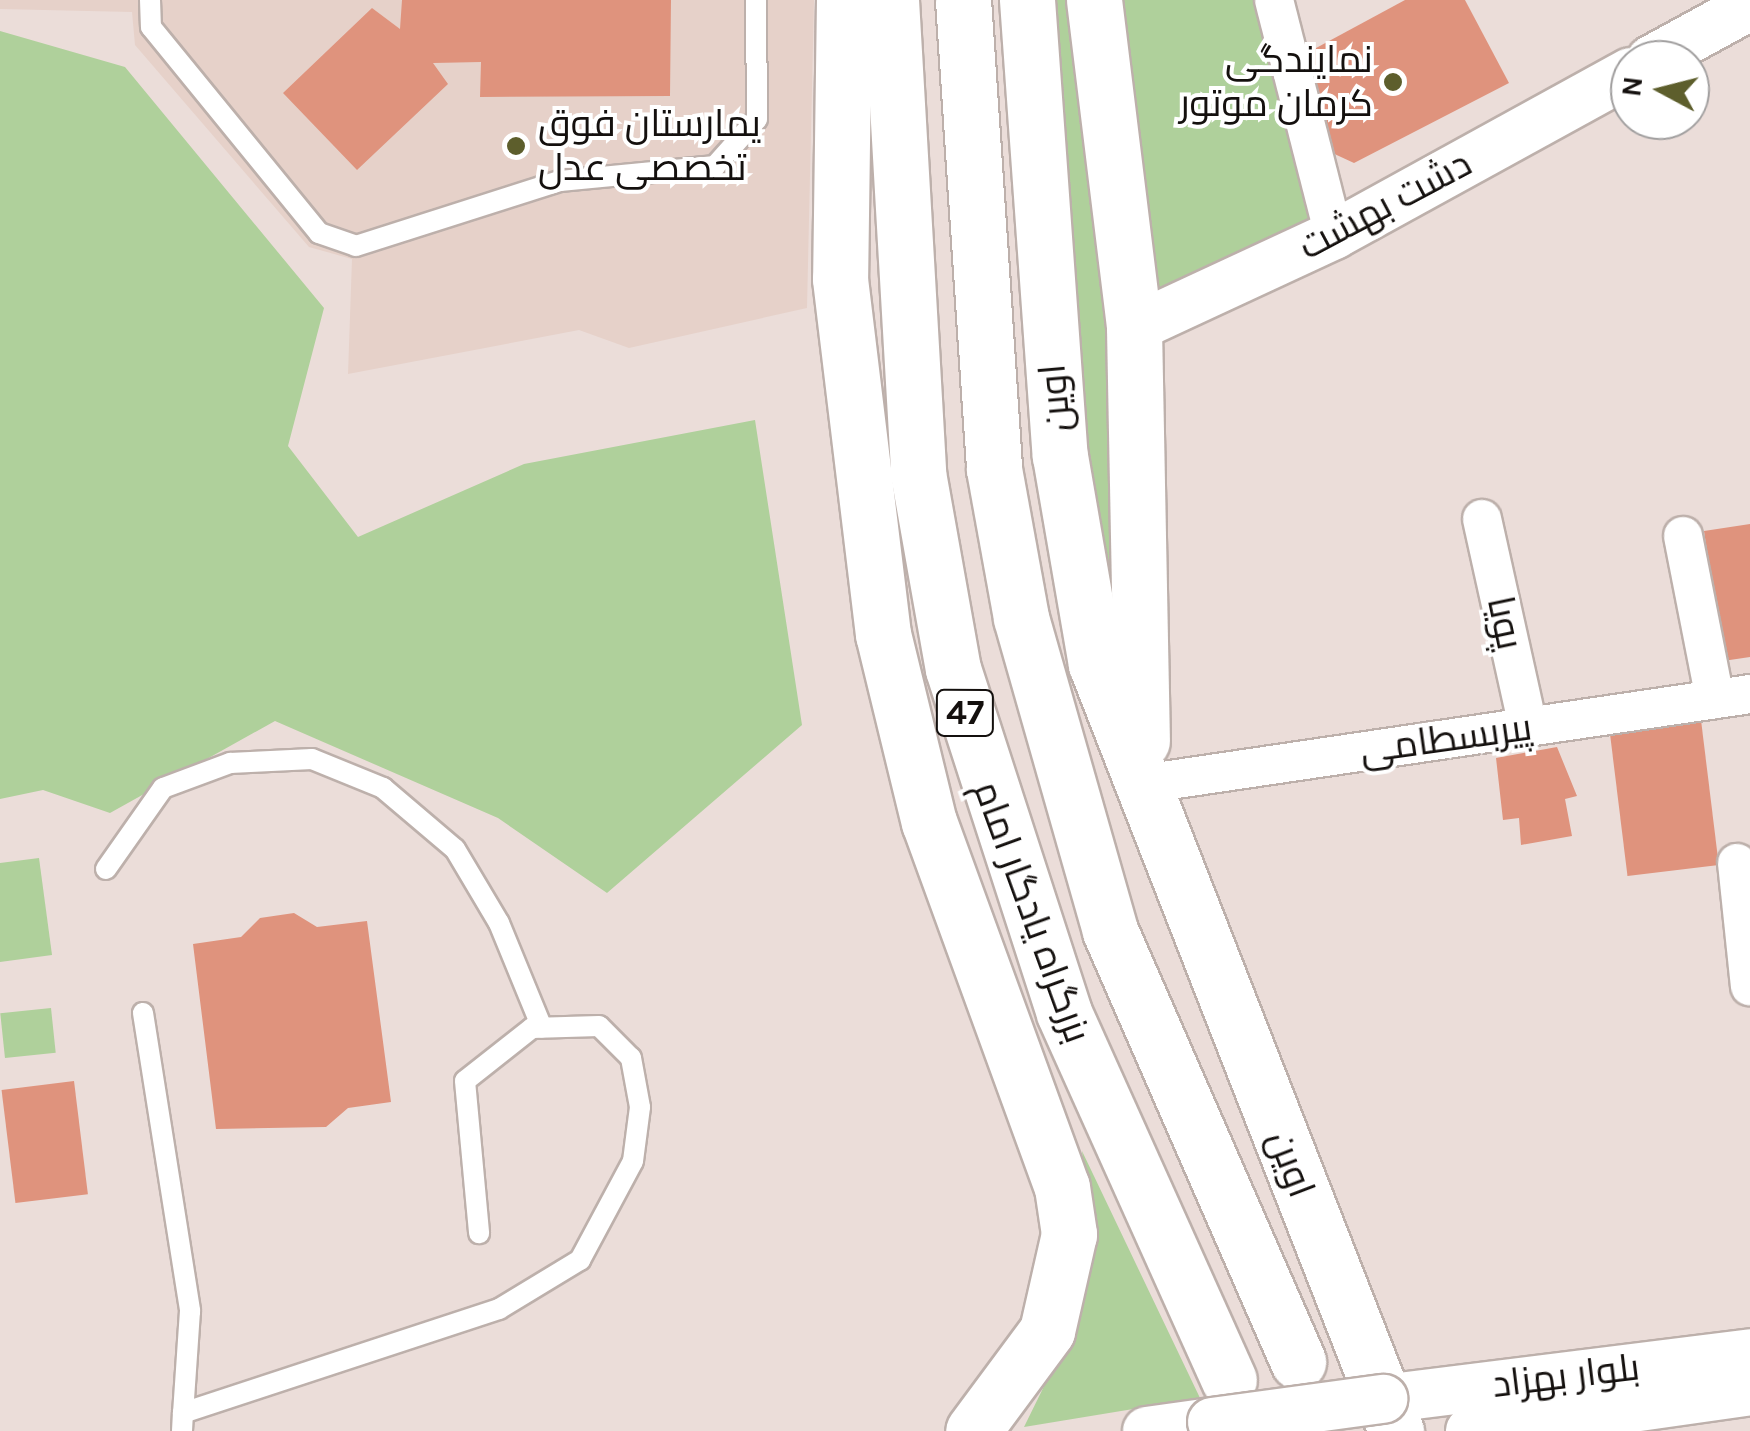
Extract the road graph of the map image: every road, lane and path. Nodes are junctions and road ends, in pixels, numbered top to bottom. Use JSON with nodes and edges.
{"nodes":[{"id":1,"x":150,"y":0,"type":"edge"},
{"id":2,"x":756,"y":0,"type":"edge"},
{"id":3,"x":844,"y":0,"type":"edge"},
{"id":4,"x":891,"y":0,"type":"edge"},
{"id":5,"x":962,"y":0,"type":"edge"},
{"id":6,"x":1028,"y":0,"type":"edge"},
{"id":7,"x":1094,"y":0,"type":"edge"},
{"id":8,"x":1274,"y":0,"type":"edge"},
{"id":9,"x":1750,"y":6,"type":"edge"},
{"id":10,"x":1688,"y":40,"type":"edge"},
{"id":11,"x":1610,"y":83,"type":"edge"},
{"id":12,"x":1334,"y":235,"type":"junction"},
{"id":13,"x":1134,"y":328,"type":"junction"},
{"id":14,"x":1482,"y":519,"type":"dead end"},
{"id":15,"x":1683,"y":536,"type":"dead end"},
{"id":16,"x":1733,"y":697,"type":"edge"},
{"id":17,"x":1528,"y":727,"type":"junction"},
{"id":18,"x":1142,"y":784,"type":"junction"},
{"id":19,"x":1737,"y":862,"type":"dead end"},
{"id":20,"x":106,"y":870,"type":"dead end"},
{"id":21,"x":1750,"y":986,"type":"edge"},
{"id":22,"x":143,"y":1012,"type":"dead end"},
{"id":23,"x":542,"y":1028,"type":"junction"},
{"id":24,"x":479,"y":1234,"type":"dead end"},
{"id":25,"x":1750,"y":1353,"type":"edge"},
{"id":26,"x":1298,"y":1362,"type":"dead end"},
{"id":27,"x":1750,"y":1391,"type":"edge"},
{"id":28,"x":1221,"y":1401,"type":"junction"},
{"id":29,"x":1389,"y":1415,"type":"edge"},
{"id":30,"x":182,"y":1422,"type":"edge"},
{"id":31,"x":973,"y":1431,"type":"edge"},
{"id":32,"x":1147,"y":1431,"type":"edge"},
{"id":33,"x":1470,"y":1431,"type":"edge"}],
"edges":[{"from":1,"to":2,"type":"lane"},
{"from":3,"to":31,"type":"main road"},
{"from":4,"to":28,"type":"main road","name":"بزرگراه یادگار امام","number":"47"},
{"from":5,"to":26,"type":"main road","name":"بزرگراه یادگار امام","number":"47"},
{"from":6,"to":18,"type":"main road","name":"اوین"},
{"from":7,"to":13,"type":"main road","name":"اوین"},
{"from":8,"to":12,"type":"street"},
{"from":9,"to":10,"type":"street"},
{"from":11,"to":12,"type":"street","name":"دشت بهشت"},
{"from":12,"to":13,"type":"street","name":"دشت بهشت"},
{"from":13,"to":18,"type":"main road","name":"اوین"},
{"from":14,"to":17,"type":"street","name":"پویا"},
{"from":15,"to":16,"type":"street"},
{"from":16,"to":17,"type":"street","name":"پیربسطامی"},
{"from":17,"to":18,"type":"street","name":"پیربسطامی"},
{"from":18,"to":29,"type":"main road","name":"اوین"},
{"from":19,"to":21,"type":"street"},
{"from":20,"to":23,"type":"lane"},
{"from":22,"to":30,"type":"lane"},
{"from":23,"to":24,"type":"lane"},
{"from":23,"to":30,"type":"lane"},
{"from":25,"to":29,"type":"street","name":"بلوار بهزاد"},
{"from":27,"to":33,"type":"street","name":"بلوار بهزاد"},
{"from":28,"to":29,"type":"street","name":"بلوار بهزاد","bridge":true},
{"from":28,"to":32,"type":"street","name":"بلوار بهزاد"}]}
